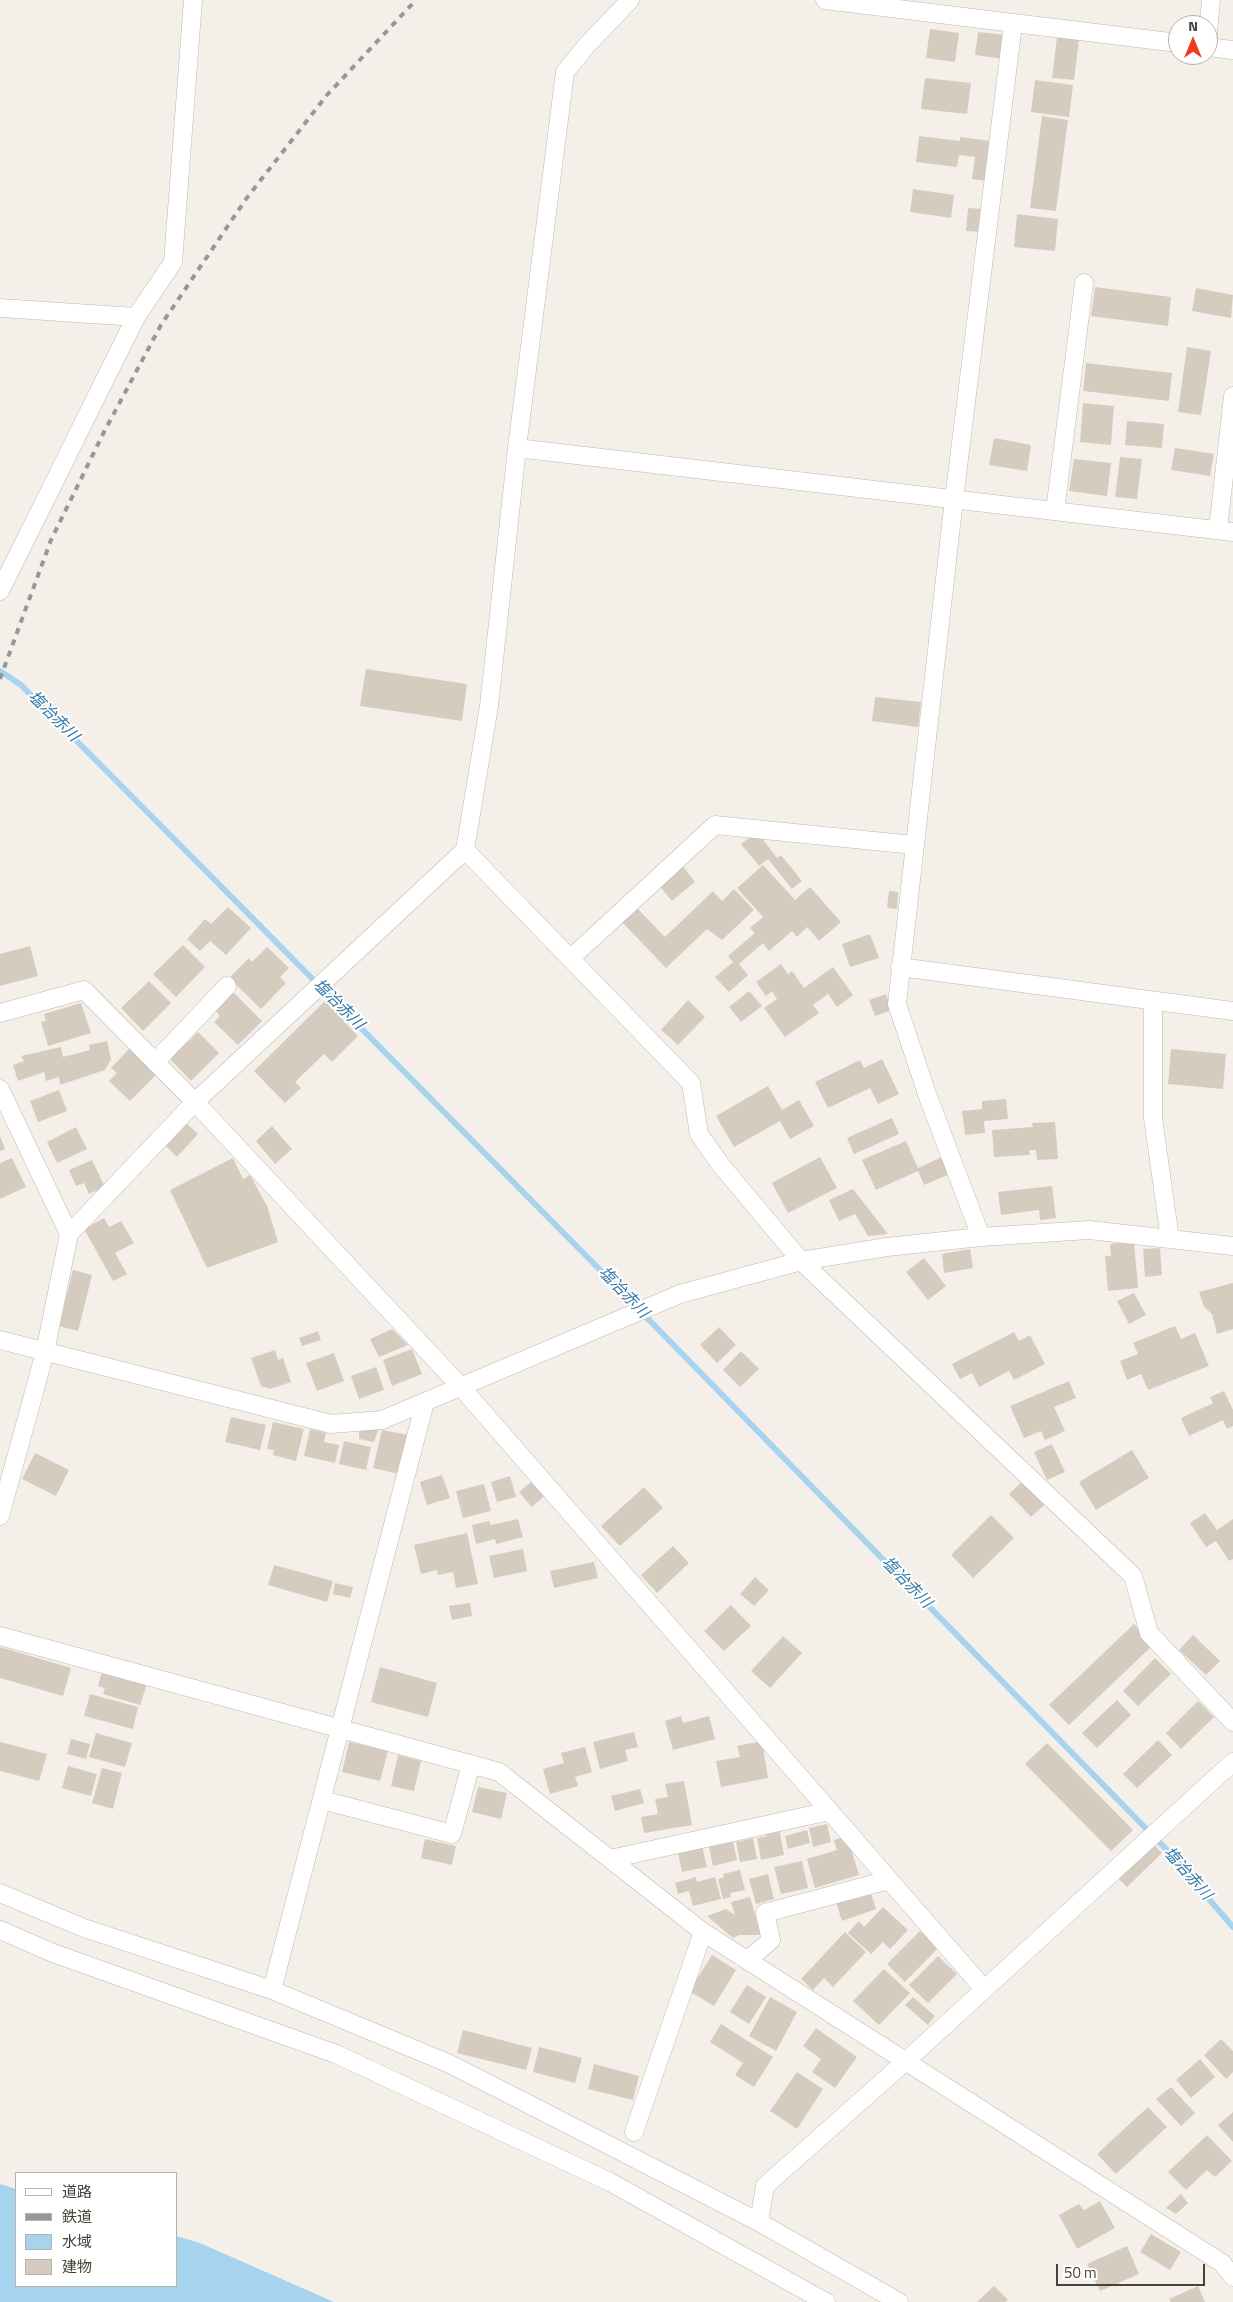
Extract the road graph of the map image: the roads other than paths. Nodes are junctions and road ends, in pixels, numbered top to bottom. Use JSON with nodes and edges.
{"nodes":[{"id":1,"x":193,"y":0,"type":"edge"},
{"id":2,"x":630,"y":0,"type":"edge"},
{"id":3,"x":826,"y":0,"type":"edge"},
{"id":4,"x":1211,"y":0,"type":"edge"},
{"id":5,"x":1210,"y":15,"type":"edge"},
{"id":6,"x":1013,"y":24,"type":"junction"},
{"id":7,"x":1168,"y":42,"type":"edge"},
{"id":8,"x":1218,"y":48,"type":"edge"},
{"id":9,"x":1233,"y":50,"type":"edge"},
{"id":10,"x":1084,"y":283,"type":"dead end"},
{"id":11,"x":0,"y":308,"type":"edge"},
{"id":12,"x":136,"y":317,"type":"junction"},
{"id":13,"x":1233,"y":396,"type":"edge"},
{"id":14,"x":517,"y":448,"type":"junction"},
{"id":15,"x":954,"y":499,"type":"junction"},
{"id":16,"x":1055,"y":511,"type":"junction"},
{"id":17,"x":1225,"y":531,"type":"edge"},
{"id":18,"x":0,"y":591,"type":"edge"},
{"id":19,"x":914,"y":845,"type":"junction"},
{"id":20,"x":465,"y":850,"type":"junction"},
{"id":21,"x":571,"y":958,"type":"junction"},
{"id":22,"x":900,"y":967,"type":"junction"},
{"id":23,"x":227,"y":986,"type":"dead end"},
{"id":24,"x":1154,"y":1001,"type":"junction"},
{"id":25,"x":1233,"y":1011,"type":"edge"},
{"id":26,"x":0,"y":1014,"type":"edge"},
{"id":27,"x":155,"y":1062,"type":"junction"},
{"id":28,"x":0,"y":1089,"type":"edge"},
{"id":29,"x":195,"y":1102,"type":"junction"},
{"id":30,"x":69,"y":1234,"type":"junction"},
{"id":31,"x":981,"y":1237,"type":"junction"},
{"id":32,"x":1170,"y":1239,"type":"junction"},
{"id":33,"x":1233,"y":1246,"type":"edge"},
{"id":34,"x":801,"y":1261,"type":"junction"},
{"id":35,"x":0,"y":1340,"type":"edge"},
{"id":36,"x":45,"y":1352,"type":"junction"},
{"id":37,"x":462,"y":1388,"type":"junction"},
{"id":38,"x":426,"y":1402,"type":"junction"},
{"id":39,"x":0,"y":1516,"type":"edge"},
{"id":40,"x":0,"y":1636,"type":"edge"},
{"id":41,"x":1233,"y":1722,"type":"edge"},
{"id":42,"x":341,"y":1729,"type":"junction"},
{"id":43,"x":1233,"y":1762,"type":"edge"},
{"id":44,"x":471,"y":1764,"type":"junction"},
{"id":45,"x":322,"y":1800,"type":"junction"},
{"id":46,"x":830,"y":1811,"type":"junction"},
{"id":47,"x":610,"y":1859,"type":"junction"},
{"id":48,"x":890,"y":1880,"type":"junction"},
{"id":49,"x":0,"y":1893,"type":"edge"},
{"id":50,"x":0,"y":1930,"type":"edge"},
{"id":51,"x":703,"y":1932,"type":"junction"},
{"id":52,"x":748,"y":1960,"type":"junction"},
{"id":53,"x":984,"y":1989,"type":"junction"},
{"id":54,"x":272,"y":1990,"type":"junction"},
{"id":55,"x":906,"y":2061,"type":"junction"},
{"id":56,"x":634,"y":2132,"type":"dead end"},
{"id":57,"x":759,"y":2222,"type":"junction"},
{"id":58,"x":1233,"y":2278,"type":"edge"},
{"id":59,"x":826,"y":2302,"type":"edge"},
{"id":60,"x":899,"y":2302,"type":"edge"}],
"edges":[{"from":1,"to":12,"type":"street"},
{"from":2,"to":14,"type":"street"},
{"from":3,"to":6,"type":"street"},
{"from":4,"to":5,"type":"street"},
{"from":6,"to":7,"type":"street"},
{"from":6,"to":15,"type":"street"},
{"from":8,"to":9,"type":"street"},
{"from":10,"to":16,"type":"street"},
{"from":11,"to":12,"type":"street"},
{"from":12,"to":18,"type":"street"},
{"from":13,"to":17,"type":"street"},
{"from":14,"to":15,"type":"street"},
{"from":14,"to":20,"type":"street"},
{"from":15,"to":16,"type":"street"},
{"from":15,"to":19,"type":"street"},
{"from":16,"to":17,"type":"street"},
{"from":19,"to":21,"type":"street"},
{"from":19,"to":22,"type":"street"},
{"from":20,"to":21,"type":"street"},
{"from":20,"to":29,"type":"street"},
{"from":21,"to":34,"type":"street"},
{"from":22,"to":24,"type":"street"},
{"from":22,"to":31,"type":"street"},
{"from":23,"to":27,"type":"street"},
{"from":24,"to":25,"type":"street"},
{"from":24,"to":32,"type":"street"},
{"from":26,"to":27,"type":"street"},
{"from":27,"to":29,"type":"street"},
{"from":28,"to":30,"type":"street"},
{"from":29,"to":30,"type":"street"},
{"from":29,"to":37,"type":"street"},
{"from":30,"to":36,"type":"street"},
{"from":31,"to":32,"type":"street"},
{"from":31,"to":34,"type":"street"},
{"from":32,"to":33,"type":"street"},
{"from":34,"to":37,"type":"street"},
{"from":34,"to":41,"type":"street"},
{"from":35,"to":36,"type":"street"},
{"from":36,"to":38,"type":"street"},
{"from":36,"to":39,"type":"street"},
{"from":37,"to":38,"type":"street"},
{"from":37,"to":46,"type":"street"},
{"from":38,"to":42,"type":"street"},
{"from":40,"to":42,"type":"street"},
{"from":42,"to":44,"type":"street"},
{"from":42,"to":45,"type":"street"},
{"from":43,"to":53,"type":"street"},
{"from":44,"to":45,"type":"street"},
{"from":44,"to":47,"type":"street"},
{"from":45,"to":54,"type":"street"},
{"from":46,"to":47,"type":"street"},
{"from":46,"to":48,"type":"street"},
{"from":47,"to":51,"type":"street"},
{"from":48,"to":52,"type":"street"},
{"from":48,"to":53,"type":"street"},
{"from":49,"to":54,"type":"street"},
{"from":50,"to":59,"type":"street"},
{"from":51,"to":52,"type":"street"},
{"from":51,"to":56,"type":"street"},
{"from":52,"to":55,"type":"street"},
{"from":53,"to":55,"type":"street"},
{"from":54,"to":57,"type":"street"},
{"from":55,"to":57,"type":"street"},
{"from":55,"to":58,"type":"street"},
{"from":57,"to":60,"type":"street"}]}
